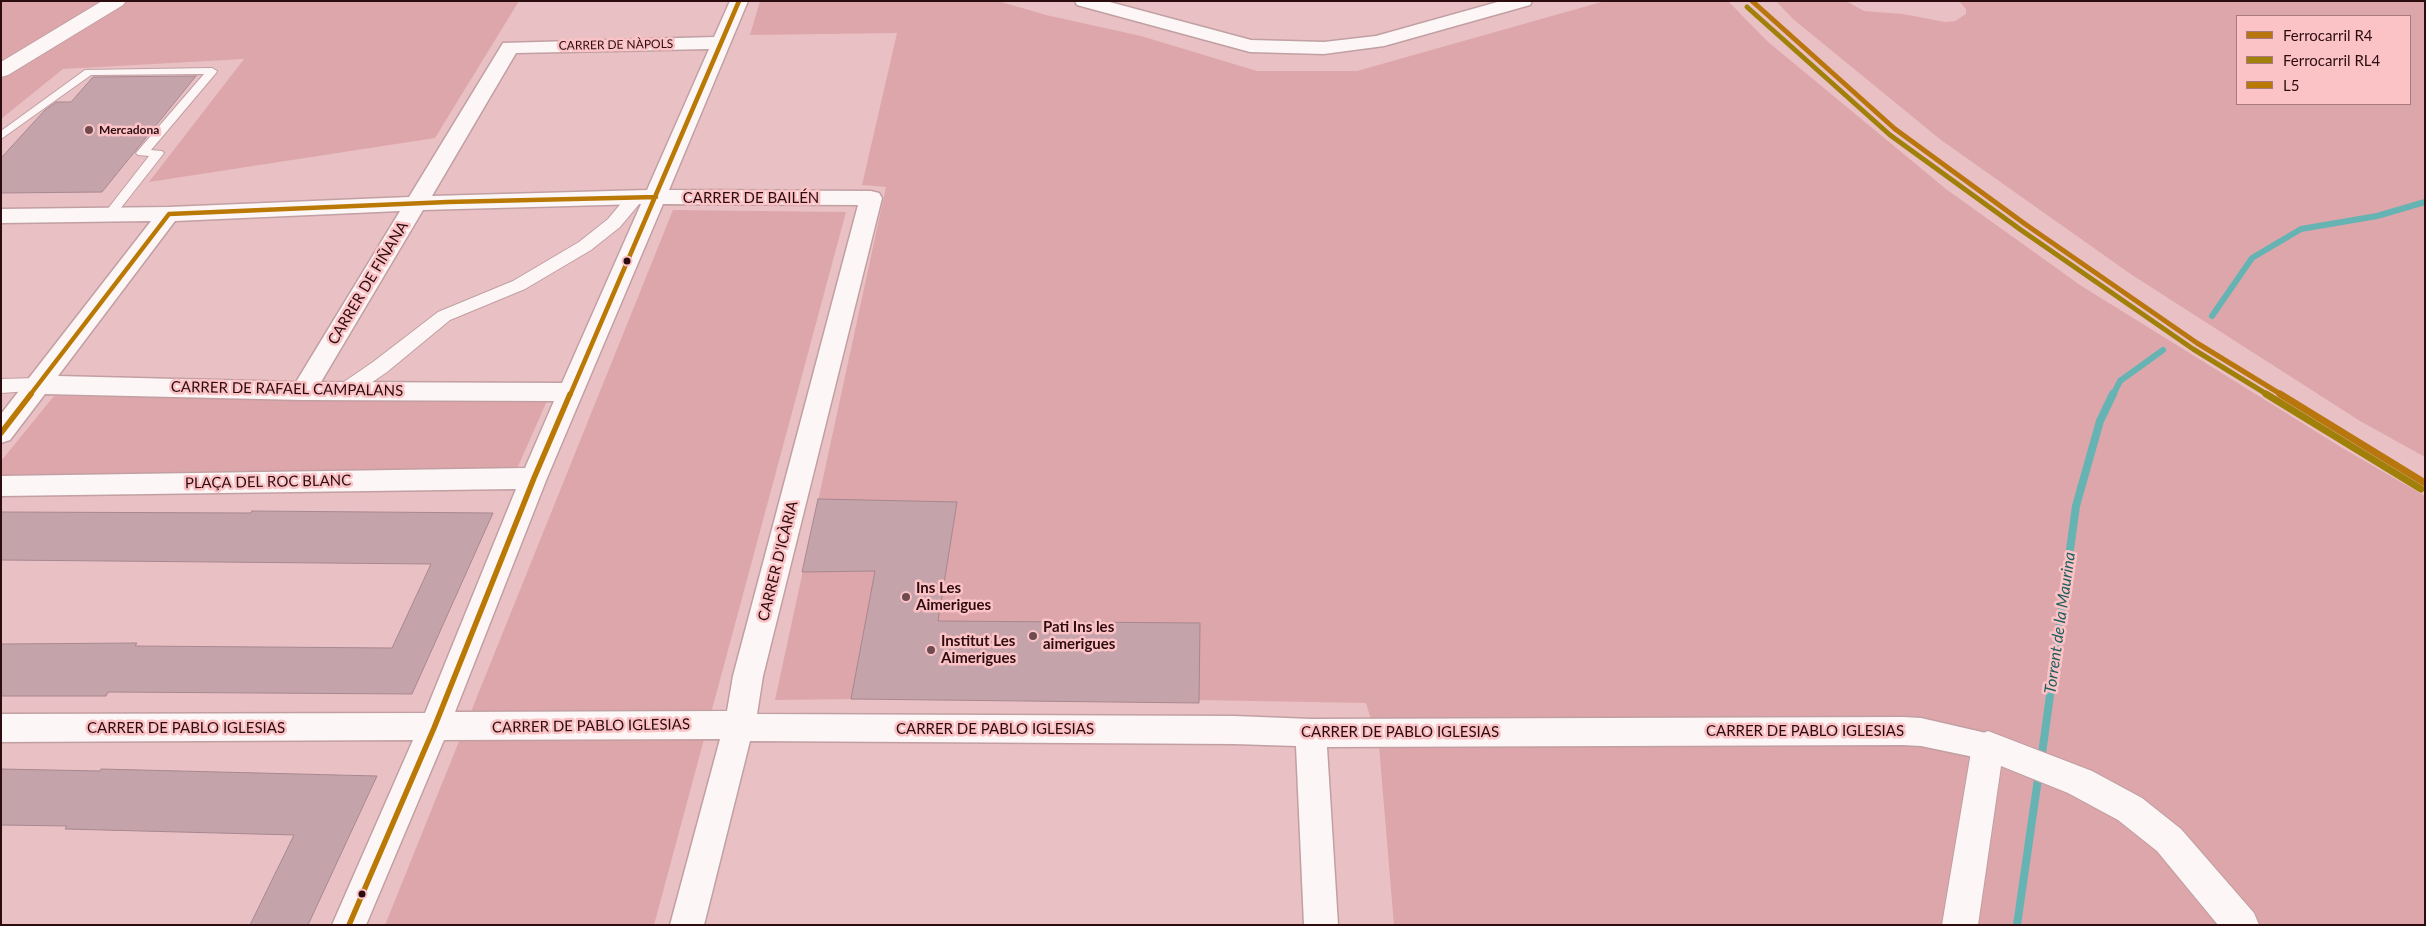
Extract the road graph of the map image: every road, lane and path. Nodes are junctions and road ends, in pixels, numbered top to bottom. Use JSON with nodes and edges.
{"nodes":[{"id":1,"x":116,"y":1,"type":"edge"},
{"id":2,"x":739,"y":1,"type":"edge"},
{"id":3,"x":1084,"y":1,"type":"edge"},
{"id":4,"x":1471,"y":1,"type":"edge"},
{"id":5,"x":1523,"y":1,"type":"edge"},
{"id":6,"x":1498,"y":8,"type":"junction"},
{"id":7,"x":722,"y":43,"type":"junction"},
{"id":8,"x":510,"y":47,"type":"joint"},
{"id":9,"x":1,"y":71,"type":"edge"},
{"id":10,"x":1,"y":136,"type":"edge"},
{"id":11,"x":645,"y":198,"type":"junction"},
{"id":12,"x":871,"y":198,"type":"joint"},
{"id":13,"x":416,"y":203,"type":"junction"},
{"id":14,"x":169,"y":214,"type":"junction"},
{"id":15,"x":109,"y":215,"type":"junction"},
{"id":16,"x":1,"y":216,"type":"edge"},
{"id":17,"x":38,"y":385,"type":"junction"},
{"id":18,"x":1,"y":386,"type":"edge"},
{"id":19,"x":303,"y":391,"type":"junction"},
{"id":20,"x":345,"y":391,"type":"junction"},
{"id":21,"x":572,"y":392,"type":"junction"},
{"id":22,"x":1,"y":433,"type":"edge"},
{"id":23,"x":534,"y":478,"type":"junction"},
{"id":24,"x":1,"y":486,"type":"edge"},
{"id":25,"x":739,"y":727,"type":"junction"},
{"id":26,"x":1,"y":728,"type":"edge"},
{"id":27,"x":434,"y":728,"type":"junction"},
{"id":28,"x":1312,"y":733,"type":"junction"},
{"id":29,"x":1999,"y":750,"type":"junction"},
{"id":30,"x":349,"y":925,"type":"edge"},
{"id":31,"x":687,"y":925,"type":"edge"},
{"id":32,"x":1321,"y":925,"type":"edge"},
{"id":33,"x":1960,"y":925,"type":"edge"},
{"id":34,"x":2241,"y":925,"type":"edge"}],
"edges":[{"from":1,"to":9,"type":"main road"},
{"from":2,"to":7,"type":"street"},
{"from":3,"to":6,"type":"street"},
{"from":4,"to":6,"type":"street"},
{"from":5,"to":6,"type":"street"},
{"from":7,"to":8,"type":"street","name":"CARRER DE NÀPOLS"},
{"from":7,"to":11,"type":"street"},
{"from":8,"to":13,"type":"street","name":"CARRER DE FIÑANA"},
{"from":10,"to":15,"type":"lane"},
{"from":11,"to":12,"type":"street","name":"CARRER DE BAILÉN"},
{"from":11,"to":13,"type":"street","name":"CARRER DE BAILÉN"},
{"from":11,"to":20,"type":"street"},
{"from":11,"to":21,"type":"street"},
{"from":12,"to":25,"type":"street","name":"CARRER D'ICÀRIA"},
{"from":13,"to":14,"type":"street","name":"CARRER DE BAILÉN"},
{"from":13,"to":19,"type":"street","name":"CARRER DE FIÑANA"},
{"from":14,"to":15,"type":"street","name":"CARRER DE BAILÉN"},
{"from":14,"to":17,"type":"street"},
{"from":15,"to":16,"type":"street","name":"CARRER DE BAILÉN"},
{"from":17,"to":18,"type":"street","name":"CARRER DE RAFAEL CAMPALANS"},
{"from":17,"to":19,"type":"street","name":"CARRER DE RAFAEL CAMPALANS"},
{"from":17,"to":22,"type":"street"},
{"from":19,"to":20,"type":"street","name":"CARRER DE RAFAEL CAMPALANS"},
{"from":20,"to":21,"type":"street","name":"CARRER DE RAFAEL CAMPALANS"},
{"from":21,"to":23,"type":"street"},
{"from":23,"to":24,"type":"street","name":"PLAÇA DEL ROC BLANC"},
{"from":23,"to":27,"type":"street"},
{"from":25,"to":27,"type":"street","name":"CARRER DE PABLO IGLESIAS"},
{"from":25,"to":28,"type":"street","name":"CARRER DE PABLO IGLESIAS"},
{"from":25,"to":31,"type":"street","name":"CARRER D'ICÀRIA"},
{"from":26,"to":27,"type":"street","name":"CARRER DE PABLO IGLESIAS"},
{"from":27,"to":30,"type":"street"},
{"from":28,"to":29,"type":"street","name":"CARRER DE PABLO IGLESIAS"},
{"from":28,"to":32,"type":"street"},
{"from":29,"to":33,"type":"main road"},
{"from":29,"to":34,"type":"main road"}]}
